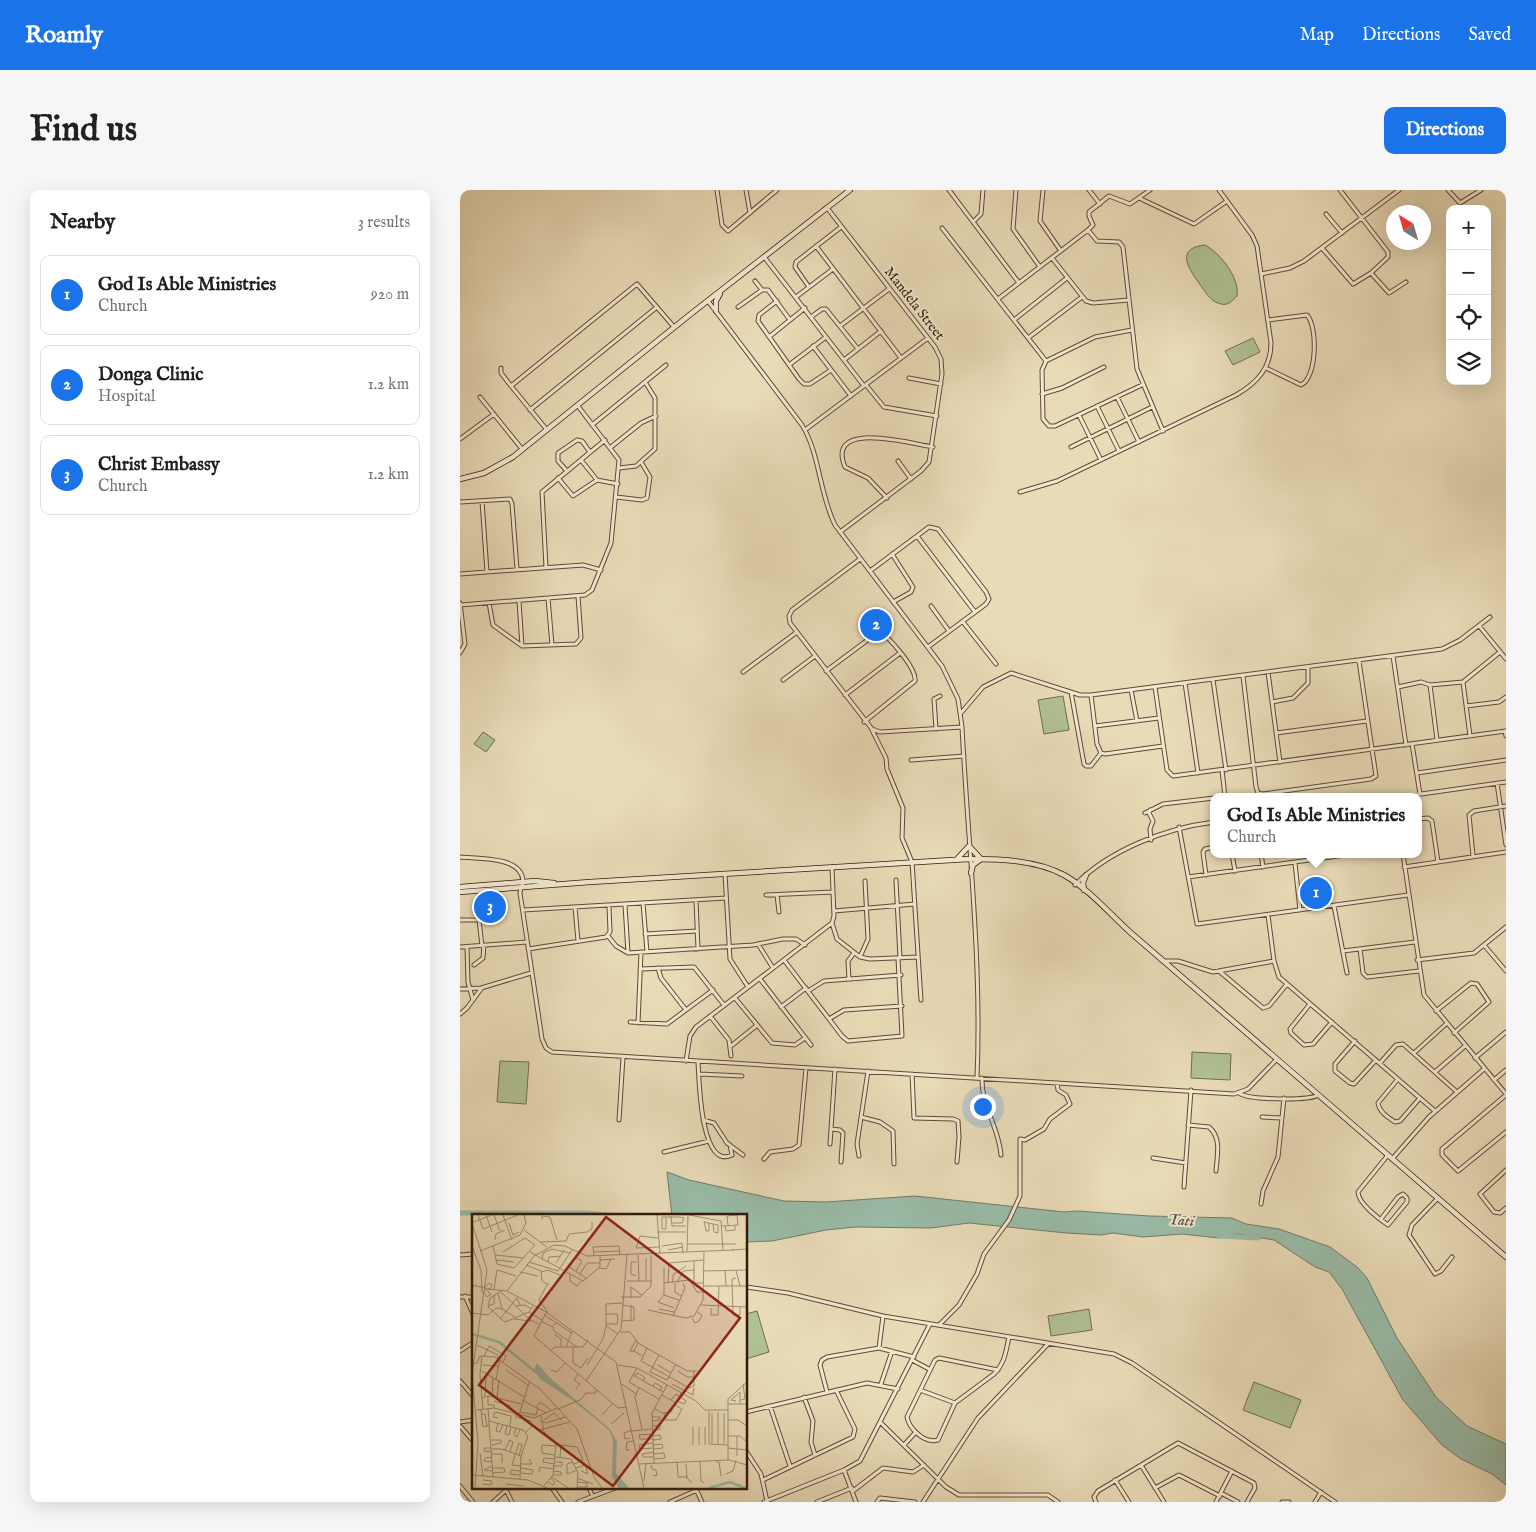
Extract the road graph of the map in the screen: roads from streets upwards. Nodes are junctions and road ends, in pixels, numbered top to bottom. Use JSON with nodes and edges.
{"nodes":[{"id":1,"x":717,"y":190,"type":"edge"},
{"id":2,"x":746,"y":190,"type":"edge"},
{"id":3,"x":777,"y":190,"type":"edge"},
{"id":4,"x":850,"y":190,"type":"edge"},
{"id":5,"x":855,"y":190,"type":"edge"},
{"id":6,"x":949,"y":190,"type":"edge"},
{"id":7,"x":983,"y":190,"type":"edge"},
{"id":8,"x":1016,"y":190,"type":"edge"},
{"id":9,"x":1043,"y":190,"type":"edge"},
{"id":10,"x":1089,"y":190,"type":"edge"},
{"id":11,"x":1149,"y":190,"type":"edge"},
{"id":12,"x":1219,"y":190,"type":"edge"},
{"id":13,"x":1340,"y":190,"type":"edge"},
{"id":14,"x":1399,"y":190,"type":"edge"},
{"id":15,"x":1448,"y":190,"type":"edge"},
{"id":16,"x":1481,"y":190,"type":"edge"},
{"id":17,"x":1139,"y":198,"type":"junction"},
{"id":18,"x":838,"y":201,"type":"junction"},
{"id":19,"x":1228,"y":201,"type":"junction"},
{"id":20,"x":1100,"y":204,"type":"junction"},
{"id":21,"x":828,"y":209,"type":"junction"},
{"id":22,"x":750,"y":213,"type":"junction"},
{"id":23,"x":1326,"y":214,"type":"dead end"},
{"id":24,"x":1361,"y":218,"type":"junction"},
{"id":25,"x":973,"y":222,"type":"junction"},
{"id":26,"x":841,"y":227,"type":"junction"},
{"id":27,"x":942,"y":228,"type":"dead end"},
{"id":28,"x":1088,"y":230,"type":"junction"},
{"id":29,"x":1342,"y":233,"type":"junction"},
{"id":30,"x":816,"y":246,"type":"junction"},
{"id":31,"x":1322,"y":248,"type":"junction"},
{"id":32,"x":1061,"y":251,"type":"junction"},
{"id":33,"x":765,"y":258,"type":"junction"},
{"id":34,"x":1052,"y":258,"type":"junction"},
{"id":35,"x":1040,"y":267,"type":"junction"},
{"id":36,"x":833,"y":269,"type":"junction"},
{"id":37,"x":1372,"y":273,"type":"junction"},
{"id":38,"x":1261,"y":274,"type":"junction"},
{"id":39,"x":1067,"y":278,"type":"junction"},
{"id":40,"x":755,"y":281,"type":"dead end"},
{"id":41,"x":1406,"y":282,"type":"dead end"},
{"id":42,"x":1019,"y":283,"type":"junction"},
{"id":43,"x":809,"y":287,"type":"junction"},
{"id":44,"x":889,"y":288,"type":"junction"},
{"id":45,"x":722,"y":290,"type":"junction"},
{"id":46,"x":762,"y":290,"type":"junction"},
{"id":47,"x":1082,"y":296,"type":"junction"},
{"id":48,"x":796,"y":297,"type":"junction"},
{"id":49,"x":998,"y":299,"type":"junction"},
{"id":50,"x":1128,"y":300,"type":"junction"},
{"id":51,"x":708,"y":301,"type":"junction"},
{"id":52,"x":777,"y":301,"type":"junction"},
{"id":53,"x":657,"y":307,"type":"junction"},
{"id":54,"x":738,"y":307,"type":"dead end"},
{"id":55,"x":805,"y":308,"type":"junction"},
{"id":56,"x":863,"y":308,"type":"junction"},
{"id":57,"x":716,"y":311,"type":"junction"},
{"id":58,"x":811,"y":317,"type":"junction"},
{"id":59,"x":790,"y":320,"type":"junction"},
{"id":60,"x":1014,"y":320,"type":"junction"},
{"id":61,"x":1268,"y":320,"type":"junction"},
{"id":62,"x":840,"y":326,"type":"junction"},
{"id":63,"x":674,"y":327,"type":"junction"},
{"id":64,"x":1132,"y":330,"type":"junction"},
{"id":65,"x":881,"y":331,"type":"junction"},
{"id":66,"x":768,"y":337,"type":"junction"},
{"id":67,"x":826,"y":337,"type":"junction"},
{"id":68,"x":928,"y":338,"type":"junction"},
{"id":69,"x":1028,"y":338,"type":"junction"},
{"id":70,"x":813,"y":346,"type":"junction"},
{"id":71,"x":858,"y":349,"type":"junction"},
{"id":72,"x":901,"y":358,"type":"junction"},
{"id":73,"x":844,"y":360,"type":"junction"},
{"id":74,"x":1046,"y":361,"type":"junction"},
{"id":75,"x":666,"y":365,"type":"dead end"},
{"id":76,"x":789,"y":365,"type":"junction"},
{"id":77,"x":1104,"y":367,"type":"dead end"},
{"id":78,"x":501,"y":368,"type":"dead end"},
{"id":79,"x":1266,"y":368,"type":"junction"},
{"id":80,"x":831,"y":370,"type":"junction"},
{"id":81,"x":909,"y":378,"type":"dead end"},
{"id":82,"x":645,"y":382,"type":"junction"},
{"id":83,"x":941,"y":384,"type":"junction"},
{"id":84,"x":1142,"y":385,"type":"junction"},
{"id":85,"x":512,"y":386,"type":"junction"},
{"id":86,"x":865,"y":386,"type":"junction"},
{"id":87,"x":1042,"y":394,"type":"junction"},
{"id":88,"x":851,"y":396,"type":"junction"},
{"id":89,"x":480,"y":397,"type":"dead end"},
{"id":90,"x":1117,"y":397,"type":"junction"},
{"id":91,"x":578,"y":406,"type":"junction"},
{"id":92,"x":1097,"y":406,"type":"junction"},
{"id":93,"x":1152,"y":407,"type":"junction"},
{"id":94,"x":530,"y":410,"type":"junction"},
{"id":95,"x":494,"y":414,"type":"junction"},
{"id":96,"x":1079,"y":415,"type":"junction"},
{"id":97,"x":656,"y":416,"type":"junction"},
{"id":98,"x":937,"y":416,"type":"junction"},
{"id":99,"x":1127,"y":420,"type":"junction"},
{"id":100,"x":592,"y":425,"type":"junction"},
{"id":101,"x":1108,"y":429,"type":"junction"},
{"id":102,"x":806,"y":430,"type":"junction"},
{"id":103,"x":547,"y":431,"type":"junction"},
{"id":104,"x":1163,"y":431,"type":"junction"},
{"id":105,"x":1090,"y":438,"type":"junction"},
{"id":106,"x":460,"y":439,"type":"edge"},
{"id":107,"x":605,"y":440,"type":"junction"},
{"id":108,"x":1138,"y":442,"type":"junction"},
{"id":109,"x":933,"y":447,"type":"junction"},
{"id":110,"x":1071,"y":447,"type":"dead end"},
{"id":111,"x":611,"y":448,"type":"junction"},
{"id":112,"x":523,"y":450,"type":"junction"},
{"id":113,"x":1119,"y":451,"type":"junction"},
{"id":114,"x":590,"y":452,"type":"junction"},
{"id":115,"x":581,"y":460,"type":"junction"},
{"id":116,"x":1101,"y":460,"type":"junction"},
{"id":117,"x":898,"y":461,"type":"dead end"},
{"id":118,"x":641,"y":462,"type":"junction"},
{"id":119,"x":619,"y":468,"type":"junction"},
{"id":120,"x":566,"y":471,"type":"junction"},
{"id":121,"x":558,"y":478,"type":"junction"},
{"id":122,"x":460,"y":479,"type":"edge"},
{"id":123,"x":911,"y":479,"type":"junction"},
{"id":124,"x":597,"y":480,"type":"junction"},
{"id":125,"x":618,"y":484,"type":"junction"},
{"id":126,"x":1020,"y":492,"type":"dead end"},
{"id":127,"x":616,"y":497,"type":"junction"},
{"id":128,"x":887,"y":498,"type":"junction"},
{"id":129,"x":482,"y":501,"type":"junction"},
{"id":130,"x":460,"y":502,"type":"edge"},
{"id":131,"x":840,"y":532,"type":"junction"},
{"id":132,"x":917,"y":536,"type":"junction"},
{"id":133,"x":892,"y":554,"type":"junction"},
{"id":134,"x":860,"y":558,"type":"junction"},
{"id":135,"x":546,"y":567,"type":"junction"},
{"id":136,"x":516,"y":569,"type":"junction"},
{"id":137,"x":601,"y":570,"type":"junction"},
{"id":138,"x":870,"y":571,"type":"junction"},
{"id":139,"x":487,"y":572,"type":"junction"},
{"id":140,"x":460,"y":574,"type":"edge"},
{"id":141,"x":578,"y":596,"type":"junction"},
{"id":142,"x":548,"y":598,"type":"junction"},
{"id":143,"x":519,"y":601,"type":"junction"},
{"id":144,"x":893,"y":602,"type":"junction"},
{"id":145,"x":489,"y":603,"type":"junction"},
{"id":146,"x":460,"y":604,"type":"edge"},
{"id":147,"x":931,"y":606,"type":"dead end"},
{"id":148,"x":975,"y":612,"type":"junction"},
{"id":149,"x":1490,"y":617,"type":"dead end"},
{"id":150,"x":963,"y":622,"type":"junction"},
{"id":151,"x":1480,"y":627,"type":"junction"},
{"id":152,"x":950,"y":631,"type":"junction"},
{"id":153,"x":797,"y":632,"type":"junction"},
{"id":154,"x":552,"y":645,"type":"junction"},
{"id":155,"x":522,"y":646,"type":"junction"},
{"id":156,"x":928,"y":647,"type":"junction"},
{"id":157,"x":1500,"y":652,"type":"junction"},
{"id":158,"x":460,"y":653,"type":"edge"},
{"id":159,"x":900,"y":653,"type":"junction"},
{"id":160,"x":815,"y":656,"type":"junction"},
{"id":161,"x":1392,"y":656,"type":"junction"},
{"id":162,"x":1506,"y":659,"type":"edge"},
{"id":163,"x":1359,"y":661,"type":"junction"},
{"id":164,"x":996,"y":664,"type":"dead end"},
{"id":165,"x":1308,"y":667,"type":"junction"},
{"id":166,"x":826,"y":671,"type":"junction"},
{"id":167,"x":743,"y":672,"type":"dead end"},
{"id":168,"x":1268,"y":672,"type":"junction"},
{"id":169,"x":1243,"y":676,"type":"junction"},
{"id":170,"x":782,"y":680,"type":"dead end"},
{"id":171,"x":1213,"y":680,"type":"junction"},
{"id":172,"x":1463,"y":682,"type":"junction"},
{"id":173,"x":1185,"y":684,"type":"junction"},
{"id":174,"x":1430,"y":685,"type":"junction"},
{"id":175,"x":1155,"y":687,"type":"junction"},
{"id":176,"x":1398,"y":687,"type":"junction"},
{"id":177,"x":1131,"y":690,"type":"junction"},
{"id":178,"x":1071,"y":692,"type":"junction"},
{"id":179,"x":1091,"y":695,"type":"junction"},
{"id":180,"x":845,"y":696,"type":"junction"},
{"id":181,"x":940,"y":696,"type":"dead end"},
{"id":182,"x":1506,"y":697,"type":"edge"},
{"id":183,"x":1272,"y":702,"type":"junction"},
{"id":184,"x":1466,"y":706,"type":"junction"},
{"id":185,"x":961,"y":714,"type":"junction"},
{"id":186,"x":1159,"y":718,"type":"junction"},
{"id":187,"x":1136,"y":721,"type":"junction"},
{"id":188,"x":1367,"y":721,"type":"junction"},
{"id":189,"x":864,"y":722,"type":"junction"},
{"id":190,"x":1095,"y":726,"type":"junction"},
{"id":191,"x":962,"y":728,"type":"junction"},
{"id":192,"x":872,"y":729,"type":"junction"},
{"id":193,"x":936,"y":729,"type":"junction"},
{"id":194,"x":1506,"y":731,"type":"edge"},
{"id":195,"x":1276,"y":733,"type":"junction"},
{"id":196,"x":1470,"y":736,"type":"junction"},
{"id":197,"x":1506,"y":736,"type":"edge"},
{"id":198,"x":1437,"y":740,"type":"junction"},
{"id":199,"x":1412,"y":744,"type":"junction"},
{"id":200,"x":1406,"y":745,"type":"junction"},
{"id":201,"x":1163,"y":746,"type":"junction"},
{"id":202,"x":1372,"y":749,"type":"junction"},
{"id":203,"x":1101,"y":753,"type":"junction"},
{"id":204,"x":964,"y":756,"type":"junction"},
{"id":205,"x":911,"y":760,"type":"dead end"},
{"id":206,"x":1506,"y":760,"type":"edge"},
{"id":207,"x":1280,"y":762,"type":"junction"},
{"id":208,"x":1254,"y":766,"type":"junction"},
{"id":209,"x":1224,"y":770,"type":"junction"},
{"id":210,"x":1198,"y":773,"type":"junction"},
{"id":211,"x":1417,"y":773,"type":"junction"},
{"id":212,"x":1506,"y":782,"type":"edge"},
{"id":213,"x":1497,"y":783,"type":"junction"},
{"id":214,"x":1225,"y":793,"type":"edge"},
{"id":215,"x":1261,"y":793,"type":"edge"},
{"id":216,"x":1270,"y":793,"type":"edge"},
{"id":217,"x":1420,"y":793,"type":"edge"},
{"id":218,"x":1422,"y":794,"type":"edge"},
{"id":219,"x":1210,"y":798,"type":"edge"},
{"id":220,"x":1506,"y":806,"type":"edge"},
{"id":221,"x":1501,"y":807,"type":"junction"},
{"id":222,"x":1151,"y":809,"type":"junction"},
{"id":223,"x":1145,"y":813,"type":"dead end"},
{"id":224,"x":1422,"y":819,"type":"edge"},
{"id":225,"x":1210,"y":823,"type":"edge"},
{"id":226,"x":1180,"y":827,"type":"junction"},
{"id":227,"x":1505,"y":835,"type":"edge"},
{"id":228,"x":1151,"y":840,"type":"junction"},
{"id":229,"x":969,"y":846,"type":"junction"},
{"id":230,"x":1506,"y":846,"type":"edge"},
{"id":231,"x":1210,"y":848,"type":"edge"},
{"id":232,"x":1506,"y":852,"type":"edge"},
{"id":233,"x":1473,"y":856,"type":"junction"},
{"id":234,"x":460,"y":857,"type":"edge"},
{"id":235,"x":1233,"y":858,"type":"edge"},
{"id":236,"x":1262,"y":858,"type":"edge"},
{"id":237,"x":1316,"y":858,"type":"edge"},
{"id":238,"x":1403,"y":858,"type":"edge"},
{"id":239,"x":969,"y":859,"type":"junction"},
{"id":240,"x":981,"y":859,"type":"junction"},
{"id":241,"x":958,"y":860,"type":"junction"},
{"id":242,"x":912,"y":862,"type":"junction"},
{"id":243,"x":1295,"y":862,"type":"junction"},
{"id":244,"x":1438,"y":862,"type":"junction"},
{"id":245,"x":832,"y":867,"type":"junction"},
{"id":246,"x":1263,"y":867,"type":"junction"},
{"id":247,"x":1404,"y":867,"type":"junction"},
{"id":248,"x":1235,"y":871,"type":"junction"},
{"id":249,"x":725,"y":873,"type":"junction"},
{"id":250,"x":971,"y":873,"type":"junction"},
{"id":251,"x":1086,"y":875,"type":"junction"},
{"id":252,"x":1206,"y":875,"type":"junction"},
{"id":253,"x":1188,"y":877,"type":"junction"},
{"id":254,"x":896,"y":880,"type":"dead end"},
{"id":255,"x":865,"y":881,"type":"dead end"},
{"id":256,"x":522,"y":884,"type":"junction"},
{"id":257,"x":1076,"y":884,"type":"junction"},
{"id":258,"x":460,"y":887,"type":"edge"},
{"id":259,"x":1084,"y":890,"type":"junction"},
{"id":260,"x":460,"y":892,"type":"edge"},
{"id":261,"x":833,"y":892,"type":"junction"},
{"id":262,"x":766,"y":895,"type":"dead end"},
{"id":263,"x":777,"y":895,"type":"junction"},
{"id":264,"x":1408,"y":895,"type":"junction"},
{"id":265,"x":726,"y":898,"type":"junction"},
{"id":266,"x":696,"y":900,"type":"junction"},
{"id":267,"x":643,"y":903,"type":"junction"},
{"id":268,"x":915,"y":904,"type":"junction"},
{"id":269,"x":625,"y":905,"type":"junction"},
{"id":270,"x":608,"y":906,"type":"junction"},
{"id":271,"x":896,"y":906,"type":"junction"},
{"id":272,"x":1334,"y":906,"type":"junction"},
{"id":273,"x":575,"y":907,"type":"junction"},
{"id":274,"x":866,"y":907,"type":"junction"},
{"id":275,"x":523,"y":910,"type":"junction"},
{"id":276,"x":1105,"y":910,"type":"junction"},
{"id":277,"x":1300,"y":910,"type":"junction"},
{"id":278,"x":834,"y":911,"type":"junction"},
{"id":279,"x":778,"y":912,"type":"dead end"},
{"id":280,"x":1268,"y":915,"type":"junction"},
{"id":281,"x":460,"y":920,"type":"edge"},
{"id":282,"x":832,"y":924,"type":"junction"},
{"id":283,"x":1506,"y":927,"type":"edge"},
{"id":284,"x":697,"y":931,"type":"junction"},
{"id":285,"x":645,"y":934,"type":"junction"},
{"id":286,"x":608,"y":936,"type":"junction"},
{"id":287,"x":578,"y":941,"type":"junction"},
{"id":288,"x":527,"y":942,"type":"junction"},
{"id":289,"x":1415,"y":942,"type":"junction"},
{"id":290,"x":758,"y":944,"type":"junction"},
{"id":291,"x":805,"y":945,"type":"junction"},
{"id":292,"x":1484,"y":945,"type":"junction"},
{"id":293,"x":483,"y":946,"type":"junction"},
{"id":294,"x":460,"y":947,"type":"edge"},
{"id":295,"x":467,"y":947,"type":"junction"},
{"id":296,"x":729,"y":947,"type":"junction"},
{"id":297,"x":528,"y":949,"type":"junction"},
{"id":298,"x":698,"y":949,"type":"junction"},
{"id":299,"x":1360,"y":949,"type":"junction"},
{"id":300,"x":1343,"y":951,"type":"junction"},
{"id":301,"x":641,"y":952,"type":"junction"},
{"id":302,"x":647,"y":952,"type":"junction"},
{"id":303,"x":628,"y":953,"type":"junction"},
{"id":304,"x":854,"y":953,"type":"junction"},
{"id":305,"x":860,"y":957,"type":"junction"},
{"id":306,"x":918,"y":957,"type":"junction"},
{"id":307,"x":899,"y":958,"type":"junction"},
{"id":308,"x":784,"y":960,"type":"junction"},
{"id":309,"x":1417,"y":960,"type":"junction"},
{"id":310,"x":1163,"y":961,"type":"junction"},
{"id":311,"x":1274,"y":961,"type":"junction"},
{"id":312,"x":474,"y":965,"type":"dead end"},
{"id":313,"x":640,"y":968,"type":"junction"},
{"id":314,"x":658,"y":968,"type":"junction"},
{"id":315,"x":773,"y":968,"type":"junction"},
{"id":316,"x":1219,"y":971,"type":"junction"},
{"id":317,"x":1419,"y":971,"type":"junction"},
{"id":318,"x":1506,"y":971,"type":"edge"},
{"id":319,"x":531,"y":973,"type":"junction"},
{"id":320,"x":1347,"y":973,"type":"dead end"},
{"id":321,"x":901,"y":975,"type":"junction"},
{"id":322,"x":760,"y":978,"type":"junction"},
{"id":323,"x":849,"y":979,"type":"junction"},
{"id":324,"x":1287,"y":984,"type":"junction"},
{"id":325,"x":748,"y":987,"type":"junction"},
{"id":326,"x":482,"y":988,"type":"junction"},
{"id":327,"x":460,"y":989,"type":"edge"},
{"id":328,"x":470,"y":989,"type":"junction"},
{"id":329,"x":807,"y":989,"type":"junction"},
{"id":330,"x":713,"y":990,"type":"junction"},
{"id":331,"x":735,"y":998,"type":"junction"},
{"id":332,"x":473,"y":1000,"type":"junction"},
{"id":333,"x":921,"y":1000,"type":"dead end"},
{"id":334,"x":1310,"y":1004,"type":"junction"},
{"id":335,"x":724,"y":1006,"type":"junction"},
{"id":336,"x":902,"y":1006,"type":"junction"},
{"id":337,"x":781,"y":1007,"type":"junction"},
{"id":338,"x":686,"y":1010,"type":"junction"},
{"id":339,"x":1436,"y":1011,"type":"junction"},
{"id":340,"x":460,"y":1014,"type":"edge"},
{"id":341,"x":710,"y":1016,"type":"junction"},
{"id":342,"x":829,"y":1019,"type":"junction"},
{"id":343,"x":630,"y":1022,"type":"dead end"},
{"id":344,"x":1332,"y":1022,"type":"junction"},
{"id":345,"x":638,"y":1023,"type":"junction"},
{"id":346,"x":1446,"y":1024,"type":"junction"},
{"id":347,"x":756,"y":1026,"type":"junction"},
{"id":348,"x":1506,"y":1032,"type":"edge"},
{"id":349,"x":1454,"y":1033,"type":"junction"},
{"id":350,"x":805,"y":1038,"type":"junction"},
{"id":351,"x":1355,"y":1041,"type":"junction"},
{"id":352,"x":731,"y":1046,"type":"junction"},
{"id":353,"x":811,"y":1046,"type":"dead end"},
{"id":354,"x":1465,"y":1046,"type":"junction"},
{"id":355,"x":1414,"y":1053,"type":"junction"},
{"id":356,"x":731,"y":1056,"type":"dead end"},
{"id":357,"x":623,"y":1057,"type":"junction"},
{"id":358,"x":1476,"y":1058,"type":"junction"},
{"id":359,"x":1278,"y":1059,"type":"junction"},
{"id":360,"x":1376,"y":1060,"type":"junction"},
{"id":361,"x":686,"y":1061,"type":"junction"},
{"id":362,"x":698,"y":1061,"type":"junction"},
{"id":363,"x":1380,"y":1063,"type":"junction"},
{"id":364,"x":806,"y":1068,"type":"junction"},
{"id":365,"x":1484,"y":1068,"type":"junction"},
{"id":366,"x":835,"y":1069,"type":"junction"},
{"id":367,"x":1506,"y":1070,"type":"edge"},
{"id":368,"x":868,"y":1072,"type":"junction"},
{"id":369,"x":1435,"y":1072,"type":"junction"},
{"id":370,"x":699,"y":1074,"type":"junction"},
{"id":371,"x":912,"y":1074,"type":"junction"},
{"id":372,"x":742,"y":1076,"type":"dead end"},
{"id":373,"x":980,"y":1078,"type":"junction"},
{"id":374,"x":1398,"y":1079,"type":"junction"},
{"id":375,"x":1494,"y":1080,"type":"junction"},
{"id":376,"x":1057,"y":1083,"type":"junction"},
{"id":377,"x":1191,"y":1090,"type":"junction"},
{"id":378,"x":1457,"y":1092,"type":"junction"},
{"id":379,"x":1239,"y":1093,"type":"junction"},
{"id":380,"x":1506,"y":1094,"type":"edge"},
{"id":381,"x":1319,"y":1095,"type":"junction"},
{"id":382,"x":1284,"y":1098,"type":"junction"},
{"id":383,"x":1420,"y":1098,"type":"junction"},
{"id":384,"x":1435,"y":1111,"type":"junction"},
{"id":385,"x":861,"y":1117,"type":"junction"},
{"id":386,"x":1262,"y":1117,"type":"dead end"},
{"id":387,"x":1282,"y":1118,"type":"junction"},
{"id":388,"x":619,"y":1120,"type":"dead end"},
{"id":389,"x":703,"y":1120,"type":"junction"},
{"id":390,"x":1188,"y":1125,"type":"junction"},
{"id":391,"x":831,"y":1129,"type":"junction"},
{"id":392,"x":1506,"y":1132,"type":"edge"},
{"id":393,"x":709,"y":1141,"type":"junction"},
{"id":394,"x":830,"y":1144,"type":"dead end"},
{"id":395,"x":730,"y":1145,"type":"junction"},
{"id":396,"x":664,"y":1152,"type":"dead end"},
{"id":397,"x":1001,"y":1154,"type":"dead end"},
{"id":398,"x":743,"y":1155,"type":"dead end"},
{"id":399,"x":859,"y":1156,"type":"dead end"},
{"id":400,"x":1390,"y":1157,"type":"junction"},
{"id":401,"x":1153,"y":1158,"type":"dead end"},
{"id":402,"x":764,"y":1159,"type":"dead end"},
{"id":403,"x":841,"y":1162,"type":"dead end"},
{"id":404,"x":957,"y":1162,"type":"dead end"},
{"id":405,"x":1186,"y":1163,"type":"junction"},
{"id":406,"x":894,"y":1164,"type":"dead end"},
{"id":407,"x":1506,"y":1170,"type":"edge"},
{"id":408,"x":1216,"y":1171,"type":"dead end"},
{"id":409,"x":1184,"y":1187,"type":"dead end"},
{"id":410,"x":1438,"y":1198,"type":"junction"},
{"id":411,"x":1261,"y":1204,"type":"dead end"},
{"id":412,"x":1506,"y":1208,"type":"edge"},
{"id":413,"x":1381,"y":1219,"type":"junction"},
{"id":414,"x":1452,"y":1257,"type":"dead end"},
{"id":415,"x":1506,"y":1257,"type":"edge"},
{"id":416,"x":748,"y":1287,"type":"edge"},
{"id":417,"x":466,"y":1296,"type":"junction"},
{"id":418,"x":460,"y":1297,"type":"edge"},
{"id":419,"x":472,"y":1297,"type":"edge"},
{"id":420,"x":472,"y":1311,"type":"edge"},
{"id":421,"x":882,"y":1316,"type":"junction"},
{"id":422,"x":930,"y":1324,"type":"junction"},
{"id":423,"x":938,"y":1325,"type":"junction"},
{"id":424,"x":1009,"y":1337,"type":"junction"},
{"id":425,"x":472,"y":1343,"type":"edge"},
{"id":426,"x":1048,"y":1344,"type":"junction"},
{"id":427,"x":879,"y":1348,"type":"junction"},
{"id":428,"x":460,"y":1351,"type":"edge"},
{"id":429,"x":892,"y":1351,"type":"junction"},
{"id":430,"x":913,"y":1358,"type":"junction"},
{"id":431,"x":929,"y":1369,"type":"junction"},
{"id":432,"x":998,"y":1370,"type":"junction"},
{"id":433,"x":460,"y":1381,"type":"edge"},
{"id":434,"x":881,"y":1384,"type":"junction"},
{"id":435,"x":898,"y":1389,"type":"junction"},
{"id":436,"x":836,"y":1390,"type":"junction"},
{"id":437,"x":920,"y":1390,"type":"junction"},
{"id":438,"x":827,"y":1392,"type":"junction"},
{"id":439,"x":472,"y":1394,"type":"edge"},
{"id":440,"x":804,"y":1397,"type":"junction"},
{"id":441,"x":955,"y":1403,"type":"junction"},
{"id":442,"x":770,"y":1406,"type":"junction"},
{"id":443,"x":748,"y":1412,"type":"edge"},
{"id":444,"x":881,"y":1423,"type":"junction"},
{"id":445,"x":460,"y":1426,"type":"edge"},
{"id":446,"x":916,"y":1433,"type":"junction"},
{"id":447,"x":472,"y":1440,"type":"edge"},
{"id":448,"x":904,"y":1445,"type":"junction"},
{"id":449,"x":748,"y":1453,"type":"edge"},
{"id":450,"x":815,"y":1455,"type":"junction"},
{"id":451,"x":752,"y":1459,"type":"junction"},
{"id":452,"x":748,"y":1460,"type":"edge"},
{"id":453,"x":924,"y":1464,"type":"junction"},
{"id":454,"x":1141,"y":1465,"type":"junction"},
{"id":455,"x":790,"y":1466,"type":"junction"},
{"id":456,"x":844,"y":1470,"type":"junction"},
{"id":457,"x":1232,"y":1471,"type":"junction"},
{"id":458,"x":937,"y":1478,"type":"junction"},
{"id":459,"x":763,"y":1480,"type":"junction"},
{"id":460,"x":1115,"y":1480,"type":"junction"},
{"id":461,"x":460,"y":1486,"type":"edge"},
{"id":462,"x":1155,"y":1488,"type":"junction"},
{"id":463,"x":853,"y":1489,"type":"junction"},
{"id":464,"x":505,"y":1490,"type":"edge"},
{"id":465,"x":506,"y":1490,"type":"edge"},
{"id":466,"x":553,"y":1490,"type":"edge"},
{"id":467,"x":589,"y":1490,"type":"edge"},
{"id":468,"x":608,"y":1490,"type":"edge"},
{"id":469,"x":694,"y":1490,"type":"edge"},
{"id":470,"x":696,"y":1490,"type":"edge"},
{"id":471,"x":1321,"y":1492,"type":"junction"},
{"id":472,"x":1220,"y":1494,"type":"junction"},
{"id":473,"x":592,"y":1495,"type":"junction"},
{"id":474,"x":581,"y":1501,"type":"edge"},
{"id":475,"x":766,"y":1501,"type":"edge"},
{"id":476,"x":473,"y":1502,"type":"edge"},
{"id":477,"x":492,"y":1502,"type":"edge"},
{"id":478,"x":512,"y":1502,"type":"edge"},
{"id":479,"x":562,"y":1502,"type":"edge"},
{"id":480,"x":670,"y":1502,"type":"edge"},
{"id":481,"x":702,"y":1502,"type":"edge"},
{"id":482,"x":817,"y":1502,"type":"edge"},
{"id":483,"x":856,"y":1502,"type":"edge"},
{"id":484,"x":877,"y":1502,"type":"edge"},
{"id":485,"x":907,"y":1502,"type":"edge"},
{"id":486,"x":915,"y":1502,"type":"edge"},
{"id":487,"x":923,"y":1502,"type":"edge"},
{"id":488,"x":1058,"y":1502,"type":"edge"},
{"id":489,"x":1096,"y":1502,"type":"edge"},
{"id":490,"x":1129,"y":1502,"type":"edge"},
{"id":491,"x":1164,"y":1502,"type":"edge"},
{"id":492,"x":1216,"y":1502,"type":"edge"},
{"id":493,"x":1238,"y":1502,"type":"edge"},
{"id":494,"x":1247,"y":1502,"type":"edge"},
{"id":495,"x":1282,"y":1502,"type":"edge"},
{"id":496,"x":1289,"y":1502,"type":"edge"},
{"id":497,"x":1315,"y":1502,"type":"edge"},
{"id":498,"x":1335,"y":1502,"type":"edge"}],
"edges":[{"from":1,"to":22,"type":"street"},
{"from":2,"to":22,"type":"street"},
{"from":3,"to":22,"type":"street"},
{"from":4,"to":18,"type":"street"},
{"from":5,"to":18,"type":"street"},
{"from":6,"to":25,"type":"street"},
{"from":7,"to":25,"type":"street"},
{"from":8,"to":35,"type":"street"},
{"from":9,"to":32,"type":"street"},
{"from":10,"to":20,"type":"street"},
{"from":11,"to":17,"type":"street"},
{"from":12,"to":19,"type":"street"},
{"from":13,"to":24,"type":"street"},
{"from":14,"to":24,"type":"street"},
{"from":15,"to":16,"type":"street"},
{"from":17,"to":19,"type":"street"},
{"from":17,"to":20,"type":"street"},
{"from":18,"to":21,"type":"street"},
{"from":19,"to":38,"type":"street"},
{"from":20,"to":28,"type":"street"},
{"from":21,"to":26,"type":"street","name":"Mandela Street"},
{"from":21,"to":33,"type":"street"},
{"from":23,"to":29,"type":"street"},
{"from":24,"to":29,"type":"street"},
{"from":24,"to":37,"type":"street"},
{"from":25,"to":42,"type":"street"},
{"from":26,"to":30,"type":"street"},
{"from":26,"to":44,"type":"street","name":"Mandela Street"},
{"from":27,"to":49,"type":"street"},
{"from":28,"to":32,"type":"street"},
{"from":28,"to":50,"type":"street"},
{"from":29,"to":31,"type":"street"},
{"from":30,"to":36,"type":"street"},
{"from":30,"to":43,"type":"street"},
{"from":31,"to":37,"type":"street"},
{"from":31,"to":38,"type":"street"},
{"from":32,"to":34,"type":"street"},
{"from":33,"to":45,"type":"street"},
{"from":33,"to":48,"type":"street"},
{"from":34,"to":35,"type":"street"},
{"from":34,"to":39,"type":"street"},
{"from":35,"to":42,"type":"street"},
{"from":36,"to":43,"type":"street"},
{"from":36,"to":56,"type":"street"},
{"from":37,"to":41,"type":"street"},
{"from":38,"to":61,"type":"street"},
{"from":39,"to":47,"type":"street"},
{"from":39,"to":60,"type":"street"},
{"from":40,"to":46,"type":"street"},
{"from":42,"to":49,"type":"street"},
{"from":43,"to":48,"type":"street"},
{"from":44,"to":56,"type":"street"},
{"from":44,"to":68,"type":"street","name":"Mandela Street"},
{"from":45,"to":51,"type":"street"},
{"from":45,"to":57,"type":"street"},
{"from":46,"to":52,"type":"street"},
{"from":46,"to":54,"type":"street"},
{"from":47,"to":50,"type":"street"},
{"from":47,"to":69,"type":"street"},
{"from":48,"to":55,"type":"street"},
{"from":49,"to":60,"type":"street"},
{"from":50,"to":64,"type":"street"},
{"from":51,"to":57,"type":"street"},
{"from":51,"to":63,"type":"street"},
{"from":52,"to":59,"type":"street"},
{"from":52,"to":66,"type":"street"},
{"from":53,"to":63,"type":"street"},
{"from":53,"to":85,"type":"street"},
{"from":53,"to":94,"type":"street"},
{"from":55,"to":58,"type":"street"},
{"from":55,"to":59,"type":"street"},
{"from":56,"to":62,"type":"street"},
{"from":56,"to":65,"type":"street"},
{"from":57,"to":102,"type":"street"},
{"from":58,"to":62,"type":"street"},
{"from":58,"to":67,"type":"street"},
{"from":59,"to":66,"type":"street"},
{"from":60,"to":69,"type":"street"},
{"from":61,"to":79,"type":"street"},
{"from":61,"to":79,"type":"street"},
{"from":62,"to":71,"type":"street"},
{"from":63,"to":91,"type":"street"},
{"from":64,"to":74,"type":"street"},
{"from":64,"to":84,"type":"street"},
{"from":65,"to":71,"type":"street"},
{"from":65,"to":72,"type":"street"},
{"from":66,"to":76,"type":"street"},
{"from":67,"to":70,"type":"street"},
{"from":67,"to":73,"type":"street"},
{"from":68,"to":72,"type":"street"},
{"from":68,"to":83,"type":"street","name":"Mandela Street"},
{"from":69,"to":74,"type":"street"},
{"from":70,"to":76,"type":"street"},
{"from":70,"to":80,"type":"street"},
{"from":71,"to":73,"type":"street"},
{"from":72,"to":86,"type":"street"},
{"from":73,"to":86,"type":"street"},
{"from":74,"to":87,"type":"street"},
{"from":75,"to":82,"type":"street"},
{"from":76,"to":80,"type":"street"},
{"from":77,"to":87,"type":"street"},
{"from":78,"to":85,"type":"street"},
{"from":79,"to":104,"type":"street"},
{"from":80,"to":88,"type":"street"},
{"from":81,"to":83,"type":"street"},
{"from":82,"to":97,"type":"street"},
{"from":82,"to":100,"type":"street"},
{"from":83,"to":98,"type":"street","name":"Mandela Street"},
{"from":84,"to":90,"type":"street"},
{"from":84,"to":93,"type":"street"},
{"from":85,"to":94,"type":"street"},
{"from":86,"to":88,"type":"street"},
{"from":86,"to":98,"type":"street"},
{"from":87,"to":96,"type":"street"},
{"from":88,"to":102,"type":"street"},
{"from":89,"to":95,"type":"street"},
{"from":90,"to":92,"type":"street"},
{"from":90,"to":99,"type":"street"},
{"from":91,"to":100,"type":"street"},
{"from":91,"to":103,"type":"street"},
{"from":92,"to":96,"type":"street"},
{"from":92,"to":101,"type":"street"},
{"from":93,"to":99,"type":"street"},
{"from":93,"to":104,"type":"street"},
{"from":94,"to":103,"type":"street"},
{"from":95,"to":106,"type":"street"},
{"from":95,"to":112,"type":"street"},
{"from":96,"to":105,"type":"street"},
{"from":97,"to":111,"type":"street"},
{"from":97,"to":118,"type":"street"},
{"from":98,"to":109,"type":"street","name":"Mandela Street"},
{"from":99,"to":101,"type":"street"},
{"from":99,"to":108,"type":"street"},
{"from":100,"to":107,"type":"street"},
{"from":101,"to":105,"type":"street"},
{"from":101,"to":113,"type":"street"},
{"from":102,"to":131,"type":"street"},
{"from":103,"to":112,"type":"street"},
{"from":104,"to":108,"type":"street"},
{"from":105,"to":110,"type":"street"},
{"from":105,"to":116,"type":"street"},
{"from":107,"to":111,"type":"street"},
{"from":107,"to":114,"type":"street"},
{"from":108,"to":113,"type":"street"},
{"from":109,"to":123,"type":"street","name":"Mandela Street"},
{"from":109,"to":128,"type":"street"},
{"from":111,"to":119,"type":"street"},
{"from":112,"to":122,"type":"street"},
{"from":113,"to":116,"type":"street"},
{"from":114,"to":115,"type":"street"},
{"from":114,"to":120,"type":"street"},
{"from":115,"to":120,"type":"street"},
{"from":115,"to":124,"type":"street"},
{"from":116,"to":126,"type":"street"},
{"from":117,"to":123,"type":"street"},
{"from":118,"to":119,"type":"street"},
{"from":118,"to":127,"type":"street"},
{"from":119,"to":125,"type":"street"},
{"from":120,"to":121,"type":"street"},
{"from":121,"to":124,"type":"street"},
{"from":121,"to":135,"type":"street"},
{"from":123,"to":128,"type":"street","name":"Mandela Street"},
{"from":124,"to":125,"type":"street"},
{"from":125,"to":127,"type":"street"},
{"from":127,"to":137,"type":"street"},
{"from":128,"to":131,"type":"street","name":"Mandela Street"},
{"from":129,"to":130,"type":"street"},
{"from":129,"to":136,"type":"street"},
{"from":129,"to":139,"type":"street"},
{"from":131,"to":134,"type":"street"},
{"from":132,"to":133,"type":"street"},
{"from":132,"to":148,"type":"street"},
{"from":132,"to":148,"type":"street"},
{"from":133,"to":138,"type":"street"},
{"from":133,"to":144,"type":"street"},
{"from":134,"to":138,"type":"street"},
{"from":134,"to":153,"type":"street"},
{"from":135,"to":136,"type":"street"},
{"from":135,"to":137,"type":"street"},
{"from":136,"to":139,"type":"street"},
{"from":137,"to":141,"type":"street"},
{"from":138,"to":144,"type":"street"},
{"from":139,"to":140,"type":"street"},
{"from":141,"to":142,"type":"street"},
{"from":141,"to":154,"type":"street"},
{"from":142,"to":143,"type":"street"},
{"from":142,"to":154,"type":"street"},
{"from":143,"to":145,"type":"street"},
{"from":143,"to":155,"type":"street"},
{"from":144,"to":156,"type":"street"},
{"from":145,"to":146,"type":"street"},
{"from":145,"to":155,"type":"street"},
{"from":146,"to":158,"type":"street"},
{"from":147,"to":152,"type":"street"},
{"from":148,"to":150,"type":"street"},
{"from":149,"to":151,"type":"street"},
{"from":150,"to":152,"type":"street"},
{"from":150,"to":164,"type":"street"},
{"from":151,"to":157,"type":"street"},
{"from":151,"to":161,"type":"street"},
{"from":152,"to":156,"type":"street"},
{"from":153,"to":160,"type":"street"},
{"from":153,"to":167,"type":"street"},
{"from":154,"to":155,"type":"street"},
{"from":156,"to":185,"type":"street"},
{"from":157,"to":162,"type":"street"},
{"from":157,"to":172,"type":"street"},
{"from":159,"to":166,"type":"street"},
{"from":159,"to":180,"type":"street"},
{"from":159,"to":189,"type":"street"},
{"from":160,"to":166,"type":"street"},
{"from":160,"to":170,"type":"street"},
{"from":161,"to":163,"type":"street"},
{"from":161,"to":176,"type":"street"},
{"from":163,"to":165,"type":"street"},
{"from":163,"to":188,"type":"street"},
{"from":165,"to":168,"type":"street"},
{"from":165,"to":183,"type":"street"},
{"from":166,"to":180,"type":"street"},
{"from":168,"to":169,"type":"street"},
{"from":168,"to":183,"type":"street"},
{"from":169,"to":171,"type":"street"},
{"from":169,"to":208,"type":"street"},
{"from":171,"to":173,"type":"street"},
{"from":171,"to":209,"type":"street"},
{"from":172,"to":174,"type":"street"},
{"from":172,"to":184,"type":"street"},
{"from":173,"to":175,"type":"street"},
{"from":173,"to":210,"type":"street"},
{"from":174,"to":176,"type":"street"},
{"from":174,"to":198,"type":"street"},
{"from":175,"to":177,"type":"street"},
{"from":175,"to":186,"type":"street"},
{"from":176,"to":200,"type":"street"},
{"from":177,"to":179,"type":"street"},
{"from":177,"to":187,"type":"street"},
{"from":178,"to":179,"type":"street"},
{"from":178,"to":185,"type":"street"},
{"from":178,"to":203,"type":"street"},
{"from":179,"to":190,"type":"street"},
{"from":180,"to":189,"type":"street"},
{"from":181,"to":193,"type":"street"},
{"from":182,"to":184,"type":"street"},
{"from":183,"to":195,"type":"street"},
{"from":184,"to":196,"type":"street"},
{"from":185,"to":191,"type":"street"},
{"from":186,"to":187,"type":"street"},
{"from":186,"to":201,"type":"street"},
{"from":187,"to":190,"type":"street"},
{"from":188,"to":195,"type":"street"},
{"from":188,"to":202,"type":"street"},
{"from":189,"to":192,"type":"street"},
{"from":190,"to":203,"type":"street"},
{"from":191,"to":193,"type":"street"},
{"from":191,"to":204,"type":"street"},
{"from":192,"to":193,"type":"street"},
{"from":192,"to":242,"type":"street"},
{"from":194,"to":196,"type":"street"},
{"from":194,"to":197,"type":"street"},
{"from":195,"to":207,"type":"street"},
{"from":196,"to":198,"type":"street"},
{"from":198,"to":199,"type":"street"},
{"from":199,"to":200,"type":"street"},
{"from":199,"to":211,"type":"street"},
{"from":200,"to":202,"type":"street"},
{"from":201,"to":203,"type":"street"},
{"from":201,"to":210,"type":"street"},
{"from":202,"to":207,"type":"street"},
{"from":202,"to":216,"type":"street"},
{"from":204,"to":205,"type":"street"},
{"from":204,"to":229,"type":"street"},
{"from":206,"to":211,"type":"street"},
{"from":207,"to":208,"type":"street"},
{"from":208,"to":209,"type":"street"},
{"from":208,"to":215,"type":"street"},
{"from":209,"to":210,"type":"street"},
{"from":209,"to":214,"type":"street"},
{"from":211,"to":217,"type":"street"},
{"from":212,"to":213,"type":"street"},
{"from":213,"to":218,"type":"street"},
{"from":213,"to":221,"type":"street"},
{"from":219,"to":222,"type":"street"},
{"from":220,"to":221,"type":"street"},
{"from":221,"to":227,"type":"street"},
{"from":221,"to":233,"type":"street"},
{"from":222,"to":223,"type":"street"},
{"from":222,"to":228,"type":"street"},
{"from":224,"to":244,"type":"street"},
{"from":225,"to":226,"type":"street"},
{"from":226,"to":228,"type":"street"},
{"from":226,"to":253,"type":"street"},
{"from":227,"to":230,"type":"street"},
{"from":228,"to":251,"type":"street"},
{"from":229,"to":239,"type":"street"},
{"from":229,"to":240,"type":"street"},
{"from":229,"to":241,"type":"street"},
{"from":231,"to":252,"type":"street"},
{"from":232,"to":233,"type":"street"},
{"from":233,"to":244,"type":"street"},
{"from":234,"to":256,"type":"street"},
{"from":235,"to":248,"type":"street"},
{"from":236,"to":246,"type":"street"},
{"from":237,"to":243,"type":"street"},
{"from":238,"to":247,"type":"street"},
{"from":239,"to":240,"type":"street"},
{"from":239,"to":241,"type":"street"},
{"from":239,"to":250,"type":"street"},
{"from":240,"to":250,"type":"street"},
{"from":240,"to":257,"type":"street"},
{"from":241,"to":242,"type":"street"},
{"from":241,"to":250,"type":"street"},
{"from":242,"to":245,"type":"street"},
{"from":242,"to":268,"type":"street"},
{"from":243,"to":246,"type":"street"},
{"from":243,"to":277,"type":"street"},
{"from":244,"to":247,"type":"street"},
{"from":245,"to":249,"type":"street"},
{"from":245,"to":261,"type":"street"},
{"from":246,"to":248,"type":"street"},
{"from":247,"to":264,"type":"street"},
{"from":248,"to":252,"type":"street"},
{"from":249,"to":256,"type":"street"},
{"from":249,"to":265,"type":"street"},
{"from":250,"to":373,"type":"street"},
{"from":251,"to":257,"type":"street"},
{"from":251,"to":259,"type":"street"},
{"from":252,"to":253,"type":"street"},
{"from":253,"to":280,"type":"street"},
{"from":254,"to":271,"type":"street"},
{"from":255,"to":274,"type":"street"},
{"from":256,"to":258,"type":"street"},
{"from":256,"to":260,"type":"street"},
{"from":256,"to":275,"type":"street"},
{"from":257,"to":259,"type":"street"},
{"from":257,"to":276,"type":"street"},
{"from":259,"to":276,"type":"street"},
{"from":261,"to":263,"type":"street"},
{"from":261,"to":278,"type":"street"},
{"from":262,"to":263,"type":"street"},
{"from":263,"to":279,"type":"street"},
{"from":264,"to":272,"type":"street"},
{"from":264,"to":289,"type":"street"},
{"from":265,"to":266,"type":"street"},
{"from":265,"to":296,"type":"street"},
{"from":266,"to":267,"type":"street"},
{"from":266,"to":284,"type":"street"},
{"from":267,"to":269,"type":"street"},
{"from":267,"to":285,"type":"street"},
{"from":268,"to":271,"type":"street"},
{"from":268,"to":306,"type":"street"},
{"from":269,"to":270,"type":"street"},
{"from":269,"to":303,"type":"street"},
{"from":270,"to":273,"type":"street"},
{"from":270,"to":286,"type":"street"},
{"from":271,"to":274,"type":"street"},
{"from":271,"to":307,"type":"street"},
{"from":272,"to":277,"type":"street"},
{"from":272,"to":300,"type":"street"},
{"from":273,"to":275,"type":"street"},
{"from":273,"to":287,"type":"street"},
{"from":274,"to":278,"type":"street"},
{"from":274,"to":305,"type":"street"},
{"from":275,"to":288,"type":"street"},
{"from":276,"to":310,"type":"street"},
{"from":277,"to":280,"type":"street"},
{"from":278,"to":282,"type":"street"},
{"from":280,"to":311,"type":"street"},
{"from":281,"to":293,"type":"street"},
{"from":282,"to":291,"type":"street"},
{"from":282,"to":304,"type":"street"},
{"from":283,"to":292,"type":"street"},
{"from":284,"to":285,"type":"street"},
{"from":284,"to":298,"type":"street"},
{"from":285,"to":302,"type":"street"},
{"from":286,"to":287,"type":"street"},
{"from":286,"to":303,"type":"street"},
{"from":287,"to":297,"type":"street"},
{"from":288,"to":293,"type":"street"},
{"from":288,"to":297,"type":"street"},
{"from":289,"to":299,"type":"street"},
{"from":289,"to":309,"type":"street"},
{"from":290,"to":291,"type":"street"},
{"from":290,"to":296,"type":"street"},
{"from":290,"to":315,"type":"street"},
{"from":291,"to":308,"type":"street"},
{"from":292,"to":309,"type":"street"},
{"from":292,"to":318,"type":"street"},
{"from":293,"to":295,"type":"street"},
{"from":293,"to":312,"type":"street"},
{"from":294,"to":295,"type":"street"},
{"from":295,"to":328,"type":"street"},
{"from":296,"to":298,"type":"street"},
{"from":296,"to":325,"type":"street"},
{"from":297,"to":319,"type":"street"},
{"from":298,"to":302,"type":"street"},
{"from":299,"to":300,"type":"street"},
{"from":299,"to":317,"type":"street"},
{"from":300,"to":320,"type":"street"},
{"from":301,"to":302,"type":"street"},
{"from":301,"to":303,"type":"street"},
{"from":301,"to":313,"type":"street"},
{"from":304,"to":305,"type":"street"},
{"from":304,"to":323,"type":"street"},
{"from":305,"to":307,"type":"street"},
{"from":306,"to":307,"type":"street"},
{"from":306,"to":333,"type":"street"},
{"from":307,"to":321,"type":"street"},
{"from":308,"to":315,"type":"street"},
{"from":308,"to":329,"type":"street"},
{"from":309,"to":317,"type":"street"},
{"from":310,"to":316,"type":"street"},
{"from":310,"to":359,"type":"street"},
{"from":311,"to":316,"type":"street"},
{"from":311,"to":324,"type":"street"},
{"from":313,"to":314,"type":"street"},
{"from":313,"to":345,"type":"street"},
{"from":314,"to":330,"type":"street"},
{"from":314,"to":338,"type":"street"},
{"from":315,"to":322,"type":"street"},
{"from":316,"to":324,"type":"street"},
{"from":317,"to":339,"type":"street"},
{"from":319,"to":326,"type":"street"},
{"from":319,"to":357,"type":"street"},
{"from":321,"to":323,"type":"street"},
{"from":321,"to":336,"type":"street"},
{"from":322,"to":325,"type":"street"},
{"from":322,"to":337,"type":"street"},
{"from":323,"to":329,"type":"street"},
{"from":324,"to":334,"type":"street"},
{"from":325,"to":331,"type":"street"},
{"from":326,"to":328,"type":"street"},
{"from":326,"to":332,"type":"street"},
{"from":327,"to":328,"type":"street"},
{"from":328,"to":332,"type":"street"},
{"from":329,"to":337,"type":"street"},
{"from":329,"to":342,"type":"street"},
{"from":330,"to":335,"type":"street"},
{"from":330,"to":338,"type":"street"},
{"from":331,"to":335,"type":"street"},
{"from":331,"to":347,"type":"street"},
{"from":332,"to":340,"type":"street"},
{"from":334,"to":344,"type":"street"},
{"from":334,"to":344,"type":"street"},
{"from":335,"to":341,"type":"street"},
{"from":336,"to":342,"type":"street"},
{"from":336,"to":342,"type":"street"},
{"from":337,"to":350,"type":"street"},
{"from":338,"to":345,"type":"street"},
{"from":339,"to":346,"type":"street"},
{"from":339,"to":349,"type":"street"},
{"from":341,"to":352,"type":"street"},
{"from":341,"to":361,"type":"street"},
{"from":343,"to":345,"type":"street"},
{"from":344,"to":351,"type":"street"},
{"from":346,"to":349,"type":"street"},
{"from":346,"to":355,"type":"street"},
{"from":347,"to":350,"type":"street"},
{"from":347,"to":352,"type":"street"},
{"from":348,"to":358,"type":"street"},
{"from":349,"to":354,"type":"street"},
{"from":350,"to":353,"type":"street"},
{"from":351,"to":360,"type":"street"},
{"from":351,"to":360,"type":"street"},
{"from":352,"to":356,"type":"street"},
{"from":354,"to":358,"type":"street"},
{"from":354,"to":369,"type":"street"},
{"from":355,"to":363,"type":"street"},
{"from":355,"to":369,"type":"street"},
{"from":357,"to":361,"type":"street"},
{"from":357,"to":388,"type":"street"},
{"from":358,"to":365,"type":"street"},
{"from":359,"to":379,"type":"street"},
{"from":359,"to":381,"type":"street"},
{"from":360,"to":363,"type":"street"},
{"from":361,"to":362,"type":"street"},
{"from":362,"to":364,"type":"street"},
{"from":362,"to":370,"type":"street"},
{"from":363,"to":374,"type":"street"},
{"from":364,"to":366,"type":"street"},
{"from":364,"to":402,"type":"street"},
{"from":365,"to":375,"type":"street"},
{"from":365,"to":378,"type":"street"},
{"from":366,"to":368,"type":"street"},
{"from":366,"to":391,"type":"street"},
{"from":367,"to":375,"type":"street"},
{"from":368,"to":371,"type":"street"},
{"from":368,"to":385,"type":"street"},
{"from":369,"to":378,"type":"street"},
{"from":370,"to":372,"type":"street"},
{"from":370,"to":389,"type":"street"},
{"from":371,"to":373,"type":"street"},
{"from":371,"to":404,"type":"street"},
{"from":373,"to":376,"type":"street"},
{"from":373,"to":397,"type":"street"},
{"from":374,"to":383,"type":"street"},
{"from":374,"to":383,"type":"street"},
{"from":375,"to":380,"type":"street"},
{"from":376,"to":377,"type":"street"},
{"from":376,"to":423,"type":"street"},
{"from":377,"to":379,"type":"street"},
{"from":377,"to":390,"type":"street"},
{"from":378,"to":384,"type":"street"},
{"from":379,"to":382,"type":"street"},
{"from":380,"to":392,"type":"street"},
{"from":381,"to":382,"type":"street"},
{"from":381,"to":400,"type":"street"},
{"from":382,"to":387,"type":"street"},
{"from":383,"to":384,"type":"street"},
{"from":384,"to":400,"type":"street"},
{"from":385,"to":399,"type":"street"},
{"from":385,"to":406,"type":"street"},
{"from":386,"to":387,"type":"street"},
{"from":387,"to":411,"type":"street"},
{"from":389,"to":393,"type":"street"},
{"from":389,"to":395,"type":"street"},
{"from":390,"to":405,"type":"street"},
{"from":390,"to":408,"type":"street"},
{"from":391,"to":394,"type":"street"},
{"from":391,"to":403,"type":"street"},
{"from":393,"to":395,"type":"street"},
{"from":393,"to":396,"type":"street"},
{"from":395,"to":398,"type":"street"},
{"from":400,"to":410,"type":"street"},
{"from":400,"to":413,"type":"street"},
{"from":401,"to":405,"type":"street"},
{"from":405,"to":409,"type":"street"},
{"from":407,"to":412,"type":"street"},
{"from":410,"to":414,"type":"street"},
{"from":410,"to":415,"type":"street"},
{"from":413,"to":413,"type":"street"},
{"from":416,"to":421,"type":"street"},
{"from":417,"to":418,"type":"street"},
{"from":417,"to":419,"type":"street"},
{"from":417,"to":420,"type":"street"},
{"from":421,"to":422,"type":"street"},
{"from":421,"to":427,"type":"street"},
{"from":422,"to":423,"type":"street"},
{"from":422,"to":430,"type":"street"},
{"from":423,"to":424,"type":"street"},
{"from":424,"to":426,"type":"street"},
{"from":424,"to":432,"type":"street"},
{"from":425,"to":428,"type":"street"},
{"from":426,"to":458,"type":"street"},
{"from":426,"to":471,"type":"street"},
{"from":427,"to":429,"type":"street"},
{"from":427,"to":438,"type":"street"},
{"from":429,"to":430,"type":"street"},
{"from":429,"to":434,"type":"street"},
{"from":430,"to":431,"type":"street"},
{"from":430,"to":435,"type":"street"},
{"from":431,"to":432,"type":"street"},
{"from":431,"to":437,"type":"street"},
{"from":432,"to":441,"type":"street"},
{"from":433,"to":439,"type":"street"},
{"from":434,"to":435,"type":"street"},
{"from":434,"to":436,"type":"street"},
{"from":435,"to":444,"type":"street"},
{"from":436,"to":438,"type":"street"},
{"from":436,"to":450,"type":"street"},
{"from":437,"to":441,"type":"street"},
{"from":437,"to":446,"type":"street"},
{"from":438,"to":440,"type":"street"},
{"from":440,"to":442,"type":"street"},
{"from":440,"to":450,"type":"street"},
{"from":441,"to":446,"type":"street"},
{"from":442,"to":443,"type":"street"},
{"from":442,"to":455,"type":"street"},
{"from":444,"to":448,"type":"street"},
{"from":444,"to":456,"type":"street"},
{"from":445,"to":447,"type":"street"},
{"from":446,"to":448,"type":"street"},
{"from":448,"to":453,"type":"street"},
{"from":449,"to":451,"type":"street"},
{"from":450,"to":455,"type":"street"},
{"from":451,"to":452,"type":"street"},
{"from":451,"to":459,"type":"street"},
{"from":453,"to":458,"type":"street"},
{"from":453,"to":463,"type":"street"},
{"from":454,"to":457,"type":"street"},
{"from":454,"to":460,"type":"street"},
{"from":454,"to":462,"type":"street"},
{"from":455,"to":459,"type":"street"},
{"from":456,"to":463,"type":"street"},
{"from":456,"to":475,"type":"street"},
{"from":457,"to":472,"type":"street"},
{"from":457,"to":494,"type":"street"},
{"from":458,"to":487,"type":"street"},
{"from":458,"to":488,"type":"street"},
{"from":459,"to":475,"type":"street"},
{"from":460,"to":489,"type":"street"},
{"from":460,"to":490,"type":"street"},
{"from":461,"to":476,"type":"street"},
{"from":462,"to":472,"type":"street"},
{"from":462,"to":491,"type":"street"},
{"from":463,"to":482,"type":"street"},
{"from":463,"to":483,"type":"street"},
{"from":464,"to":477,"type":"street"},
{"from":465,"to":478,"type":"street"},
{"from":466,"to":479,"type":"street"},
{"from":467,"to":473,"type":"street"},
{"from":468,"to":473,"type":"street"},
{"from":469,"to":480,"type":"street"},
{"from":470,"to":481,"type":"street"},
{"from":471,"to":497,"type":"street"},
{"from":471,"to":498,"type":"street"},
{"from":472,"to":492,"type":"street"},
{"from":472,"to":493,"type":"street"},
{"from":473,"to":474,"type":"street"},
{"from":484,"to":485,"type":"street"},
{"from":485,"to":486,"type":"street"},
{"from":495,"to":496,"type":"street"}]}
